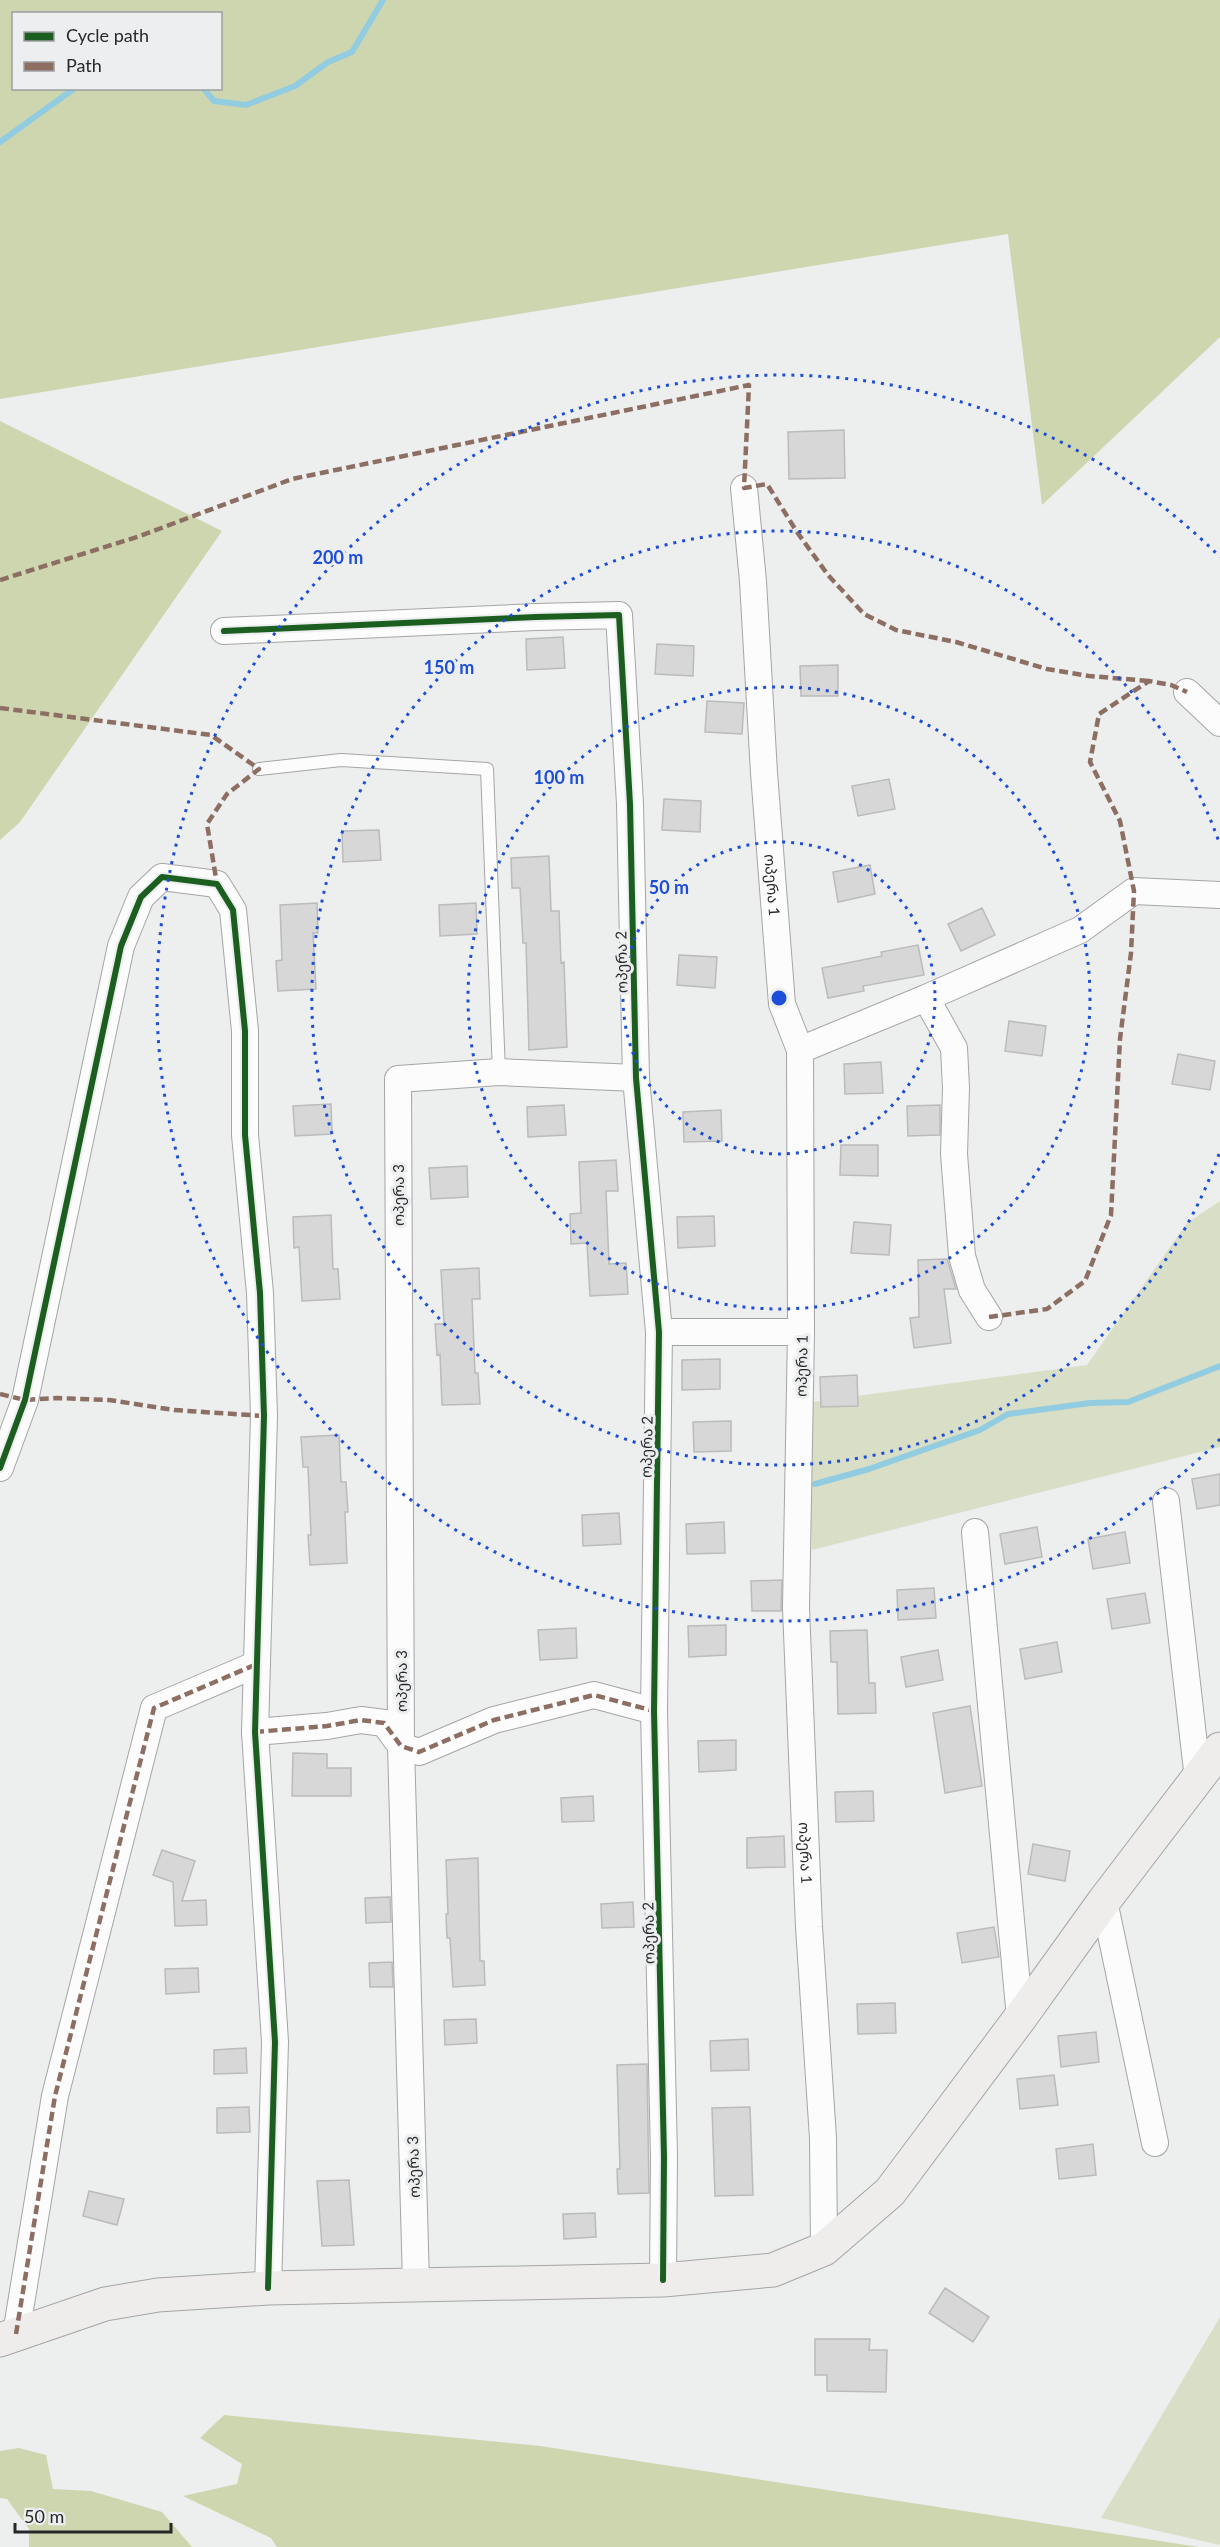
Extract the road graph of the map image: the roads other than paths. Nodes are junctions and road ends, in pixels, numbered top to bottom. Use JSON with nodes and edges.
{"nodes":[{"id":1,"x":744,"y":488,"type":"dead end"},
{"id":2,"x":224,"y":631,"type":"dead end"},
{"id":3,"x":1186,"y":692,"type":"dead end"},
{"id":4,"x":1220,"y":723,"type":"edge"},
{"id":5,"x":259,"y":769,"type":"dead end"},
{"id":6,"x":1220,"y":895,"type":"edge"},
{"id":7,"x":926,"y":998,"type":"junction"},
{"id":8,"x":800,"y":1050,"type":"junction"},
{"id":9,"x":499,"y":1072,"type":"junction"},
{"id":10,"x":636,"y":1078,"type":"junction"},
{"id":11,"x":989,"y":1317,"type":"dead end"},
{"id":12,"x":659,"y":1332,"type":"junction"},
{"id":13,"x":801,"y":1332,"type":"junction"},
{"id":14,"x":0,"y":1468,"type":"edge"},
{"id":15,"x":1166,"y":1501,"type":"dead end"},
{"id":16,"x":975,"y":1532,"type":"dead end"},
{"id":17,"x":257,"y":1664,"type":"junction"},
{"id":18,"x":654,"y":1711,"type":"junction"},
{"id":19,"x":255,"y":1732,"type":"junction"},
{"id":20,"x":401,"y":1746,"type":"junction"},
{"id":21,"x":1220,"y":1749,"type":"edge"},
{"id":22,"x":1198,"y":1779,"type":"junction"},
{"id":23,"x":1104,"y":1901,"type":"junction"},
{"id":24,"x":1020,"y":2018,"type":"junction"},
{"id":25,"x":1155,"y":2143,"type":"dead end"},
{"id":26,"x":824,"y":2249,"type":"junction"},
{"id":27,"x":663,"y":2280,"type":"junction"},
{"id":28,"x":416,"y":2283,"type":"junction"},
{"id":29,"x":268,"y":2288,"type":"junction"},
{"id":30,"x":8,"y":2337,"type":"edge"}],
"edges":[{"from":1,"to":8,"type":"street","name":"ოპერა 1"},
{"from":2,"to":10,"type":"street","name":"ოპერა 2"},
{"from":3,"to":4,"type":"street"},
{"from":5,"to":9,"type":"lane"},
{"from":6,"to":7,"type":"street"},
{"from":7,"to":8,"type":"street"},
{"from":7,"to":11,"type":"street"},
{"from":8,"to":13,"type":"street","name":"ოპერა 1"},
{"from":9,"to":10,"type":"street"},
{"from":9,"to":20,"type":"street","name":"ოპერა 3"},
{"from":10,"to":12,"type":"street","name":"ოპერა 2"},
{"from":12,"to":13,"type":"street"},
{"from":12,"to":18,"type":"street","name":"ოპერა 2"},
{"from":13,"to":26,"type":"street","name":"ოპერა 1"},
{"from":14,"to":17,"type":"street"},
{"from":15,"to":22,"type":"street"},
{"from":16,"to":24,"type":"street"},
{"from":17,"to":19,"type":"street"},
{"from":17,"to":30,"type":"street"},
{"from":18,"to":20,"type":"street"},
{"from":18,"to":27,"type":"street","name":"ოპერა 2"},
{"from":19,"to":20,"type":"street"},
{"from":19,"to":29,"type":"street"},
{"from":20,"to":28,"type":"street","name":"ოპერა 3"},
{"from":21,"to":22,"type":"street"},
{"from":22,"to":23,"type":"street"},
{"from":23,"to":24,"type":"street"},
{"from":23,"to":25,"type":"street"},
{"from":24,"to":26,"type":"street"},
{"from":26,"to":27,"type":"street"},
{"from":27,"to":28,"type":"street"},
{"from":28,"to":29,"type":"street"},
{"from":29,"to":30,"type":"street"}]}
